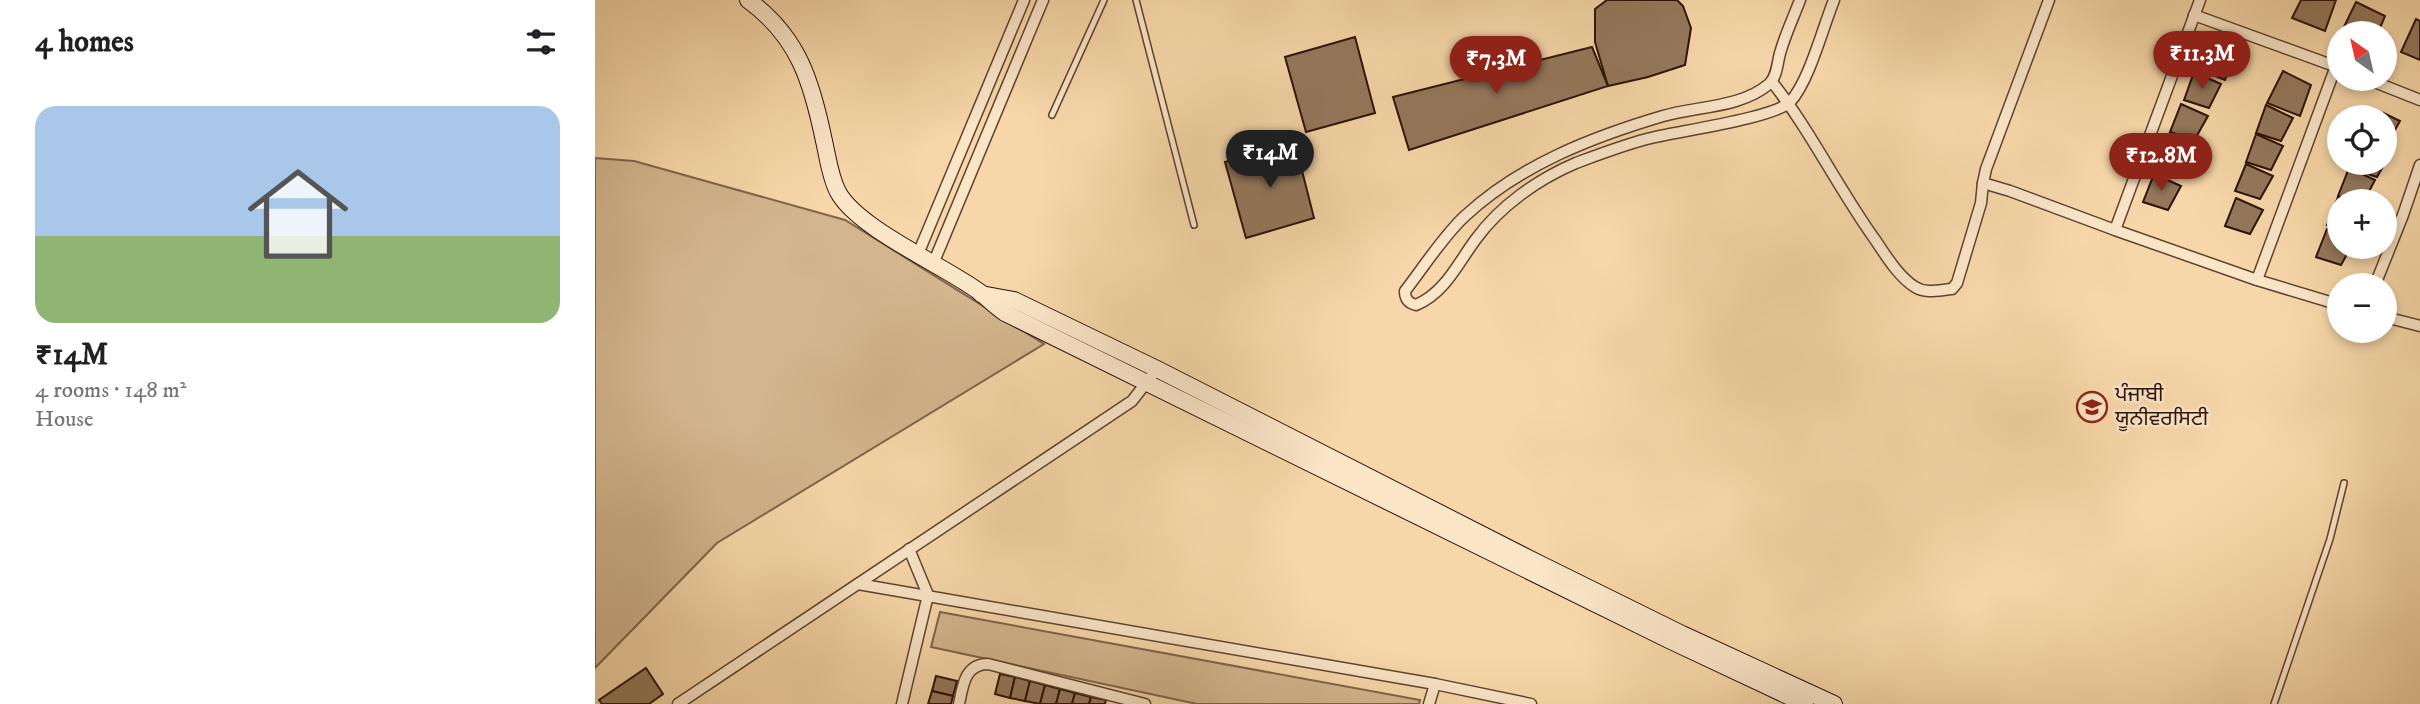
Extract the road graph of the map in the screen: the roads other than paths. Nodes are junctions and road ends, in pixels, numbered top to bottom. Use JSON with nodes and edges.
{"nodes":[{"id":1,"x":748,"y":0,"type":"edge"},
{"id":2,"x":1024,"y":0,"type":"edge"},
{"id":3,"x":1043,"y":0,"type":"edge"},
{"id":4,"x":1104,"y":0,"type":"edge"},
{"id":5,"x":1136,"y":0,"type":"edge"},
{"id":6,"x":1800,"y":0,"type":"edge"},
{"id":7,"x":1834,"y":0,"type":"edge"},
{"id":8,"x":2049,"y":0,"type":"edge"},
{"id":9,"x":2200,"y":0,"type":"edge"},
{"id":10,"x":2194,"y":15,"type":"junction"},
{"id":11,"x":2327,"y":63,"type":"edge"},
{"id":12,"x":1772,"y":82,"type":"junction"},
{"id":13,"x":2329,"y":91,"type":"edge"},
{"id":14,"x":2397,"y":91,"type":"edge"},
{"id":15,"x":2420,"y":100,"type":"edge"},
{"id":16,"x":1789,"y":103,"type":"junction"},
{"id":17,"x":1052,"y":115,"type":"dead end"},
{"id":18,"x":2420,"y":165,"type":"edge"},
{"id":19,"x":1983,"y":183,"type":"junction"},
{"id":20,"x":1194,"y":225,"type":"dead end"},
{"id":21,"x":2115,"y":230,"type":"junction"},
{"id":22,"x":918,"y":254,"type":"junction"},
{"id":23,"x":933,"y":264,"type":"junction"},
{"id":24,"x":2380,"y":273,"type":"edge"},
{"id":25,"x":2257,"y":280,"type":"junction"},
{"id":26,"x":2327,"y":301,"type":"edge"},
{"id":27,"x":2397,"y":320,"type":"edge"},
{"id":28,"x":2420,"y":326,"type":"edge"},
{"id":29,"x":1153,"y":375,"type":"junction"},
{"id":30,"x":2344,"y":483,"type":"dead end"},
{"id":31,"x":909,"y":549,"type":"junction"},
{"id":32,"x":857,"y":584,"type":"junction"},
{"id":33,"x":928,"y":595,"type":"junction"},
{"id":34,"x":1435,"y":684,"type":"junction"},
{"id":35,"x":1781,"y":686,"type":"junction"},
{"id":36,"x":678,"y":704,"type":"edge"},
{"id":37,"x":902,"y":704,"type":"edge"},
{"id":38,"x":958,"y":704,"type":"edge"},
{"id":39,"x":1145,"y":704,"type":"edge"},
{"id":40,"x":1429,"y":704,"type":"edge"},
{"id":41,"x":1531,"y":704,"type":"edge"},
{"id":42,"x":1805,"y":704,"type":"edge"},
{"id":43,"x":1834,"y":704,"type":"edge"},
{"id":44,"x":2274,"y":704,"type":"edge"}],
"edges":[{"from":1,"to":22,"type":"street"},
{"from":2,"to":22,"type":"street"},
{"from":3,"to":23,"type":"street"},
{"from":4,"to":17,"type":"lane"},
{"from":5,"to":20,"type":"lane"},
{"from":6,"to":12,"type":"street"},
{"from":7,"to":16,"type":"street"},
{"from":8,"to":19,"type":"street"},
{"from":9,"to":10,"type":"street"},
{"from":10,"to":11,"type":"street"},
{"from":10,"to":21,"type":"street"},
{"from":12,"to":16,"type":"street"},
{"from":12,"to":16,"type":"street"},
{"from":13,"to":25,"type":"street"},
{"from":14,"to":15,"type":"street"},
{"from":16,"to":19,"type":"street"},
{"from":18,"to":24,"type":"street"},
{"from":19,"to":21,"type":"street"},
{"from":21,"to":25,"type":"street"},
{"from":22,"to":23,"type":"street"},
{"from":23,"to":29,"type":"street"},
{"from":25,"to":26,"type":"street"},
{"from":27,"to":28,"type":"street"},
{"from":29,"to":31,"type":"street"},
{"from":29,"to":35,"type":"street"},
{"from":30,"to":44,"type":"lane"},
{"from":31,"to":32,"type":"street"},
{"from":31,"to":33,"type":"street"},
{"from":32,"to":33,"type":"street"},
{"from":32,"to":36,"type":"street"},
{"from":33,"to":34,"type":"street"},
{"from":33,"to":37,"type":"street"},
{"from":34,"to":40,"type":"street"},
{"from":34,"to":41,"type":"street"},
{"from":35,"to":42,"type":"street"},
{"from":35,"to":43,"type":"street"},
{"from":38,"to":39,"type":"street"}]}
